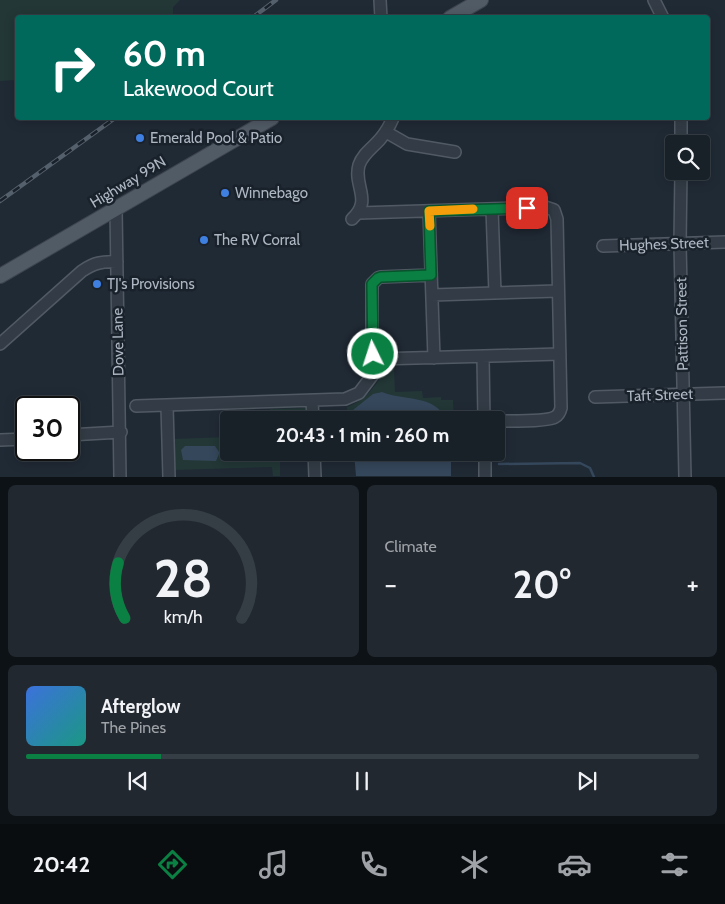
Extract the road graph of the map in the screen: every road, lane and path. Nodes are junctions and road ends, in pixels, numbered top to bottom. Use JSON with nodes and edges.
{"nodes":[{"id":1,"x":380,"y":0,"type":"edge"},
{"id":2,"x":481,"y":0,"type":"edge"},
{"id":3,"x":654,"y":0,"type":"edge"},
{"id":4,"x":381,"y":15,"type":"edge"},
{"id":5,"x":455,"y":15,"type":"edge"},
{"id":6,"x":662,"y":15,"type":"edge"},
{"id":7,"x":269,"y":120,"type":"edge"},
{"id":8,"x":392,"y":120,"type":"edge"},
{"id":9,"x":681,"y":120,"type":"edge"},
{"id":10,"x":386,"y":132,"type":"junction"},
{"id":11,"x":681,"y":135,"type":"edge"},
{"id":12,"x":455,"y":152,"type":"dead end"},
{"id":13,"x":681,"y":180,"type":"edge"},
{"id":14,"x":116,"y":208,"type":"junction"},
{"id":15,"x":492,"y":209,"type":"junction"},
{"id":16,"x":429,"y":211,"type":"junction"},
{"id":17,"x":725,"y":242,"type":"edge"},
{"id":18,"x":680,"y":243,"type":"junction"},
{"id":19,"x":603,"y":246,"type":"dead end"},
{"id":20,"x":117,"y":262,"type":"junction"},
{"id":21,"x":431,"y":275,"type":"junction"},
{"id":22,"x":0,"y":276,"type":"edge"},
{"id":23,"x":558,"y":291,"type":"junction"},
{"id":24,"x":494,"y":293,"type":"junction"},
{"id":25,"x":432,"y":295,"type":"junction"},
{"id":26,"x":0,"y":344,"type":"edge"},
{"id":27,"x":560,"y":354,"type":"junction"},
{"id":28,"x":482,"y":357,"type":"junction"},
{"id":29,"x":434,"y":358,"type":"junction"},
{"id":30,"x":384,"y":360,"type":"junction"},
{"id":31,"x":725,"y":393,"type":"edge"},
{"id":32,"x":683,"y":394,"type":"junction"},
{"id":33,"x":595,"y":397,"type":"dead end"},
{"id":34,"x":312,"y":401,"type":"junction"},
{"id":35,"x":136,"y":406,"type":"dead end"},
{"id":36,"x":167,"y":406,"type":"junction"},
{"id":37,"x":313,"y":411,"type":"edge"},
{"id":38,"x":484,"y":411,"type":"edge"},
{"id":39,"x":505,"y":421,"type":"edge"},
{"id":40,"x":120,"y":432,"type":"junction"},
{"id":41,"x":80,"y":435,"type":"edge"},
{"id":42,"x":15,"y":439,"type":"edge"},
{"id":43,"x":0,"y":440,"type":"edge"},
{"id":44,"x":314,"y":461,"type":"edge"},
{"id":45,"x":485,"y":461,"type":"edge"},
{"id":46,"x":120,"y":476,"type":"edge"},
{"id":47,"x":169,"y":476,"type":"edge"},
{"id":48,"x":315,"y":476,"type":"edge"},
{"id":49,"x":486,"y":476,"type":"edge"},
{"id":50,"x":686,"y":476,"type":"edge"}],
"edges":[{"from":1,"to":4,"type":"street"},
{"from":2,"to":5,"type":"main road"},
{"from":3,"to":6,"type":"street"},
{"from":7,"to":14,"type":"main road","name":"Highway 99N"},
{"from":8,"to":10,"type":"street"},
{"from":9,"to":11,"type":"street"},
{"from":10,"to":12,"type":"street"},
{"from":10,"to":16,"type":"street"},
{"from":13,"to":18,"type":"street","name":"Pattison Street"},
{"from":14,"to":20,"type":"street","name":"Dove Lane"},
{"from":14,"to":22,"type":"main road","name":"Highway 99N"},
{"from":15,"to":16,"type":"street"},
{"from":15,"to":23,"type":"street"},
{"from":15,"to":24,"type":"street"},
{"from":16,"to":21,"type":"street"},
{"from":17,"to":18,"type":"street","name":"Hughes Street"},
{"from":18,"to":19,"type":"street","name":"Hughes Street"},
{"from":18,"to":32,"type":"street","name":"Pattison Street"},
{"from":20,"to":26,"type":"street"},
{"from":20,"to":40,"type":"street","name":"Dove Lane"},
{"from":21,"to":25,"type":"street"},
{"from":21,"to":30,"type":"street"},
{"from":23,"to":24,"type":"street"},
{"from":23,"to":27,"type":"street"},
{"from":24,"to":25,"type":"street"},
{"from":25,"to":29,"type":"street"},
{"from":27,"to":28,"type":"street"},
{"from":27,"to":39,"type":"street"},
{"from":28,"to":29,"type":"street"},
{"from":28,"to":38,"type":"street"},
{"from":29,"to":30,"type":"street"},
{"from":30,"to":34,"type":"street"},
{"from":31,"to":32,"type":"street","name":"Taft Street"},
{"from":32,"to":33,"type":"street","name":"Taft Street"},
{"from":32,"to":50,"type":"street","name":"Pattison Street"},
{"from":34,"to":36,"type":"street"},
{"from":34,"to":37,"type":"street"},
{"from":35,"to":36,"type":"street"},
{"from":36,"to":47,"type":"street"},
{"from":40,"to":41,"type":"street"},
{"from":40,"to":46,"type":"street","name":"Dove Lane"},
{"from":42,"to":43,"type":"street"},
{"from":44,"to":48,"type":"street"},
{"from":45,"to":49,"type":"street"}]}
